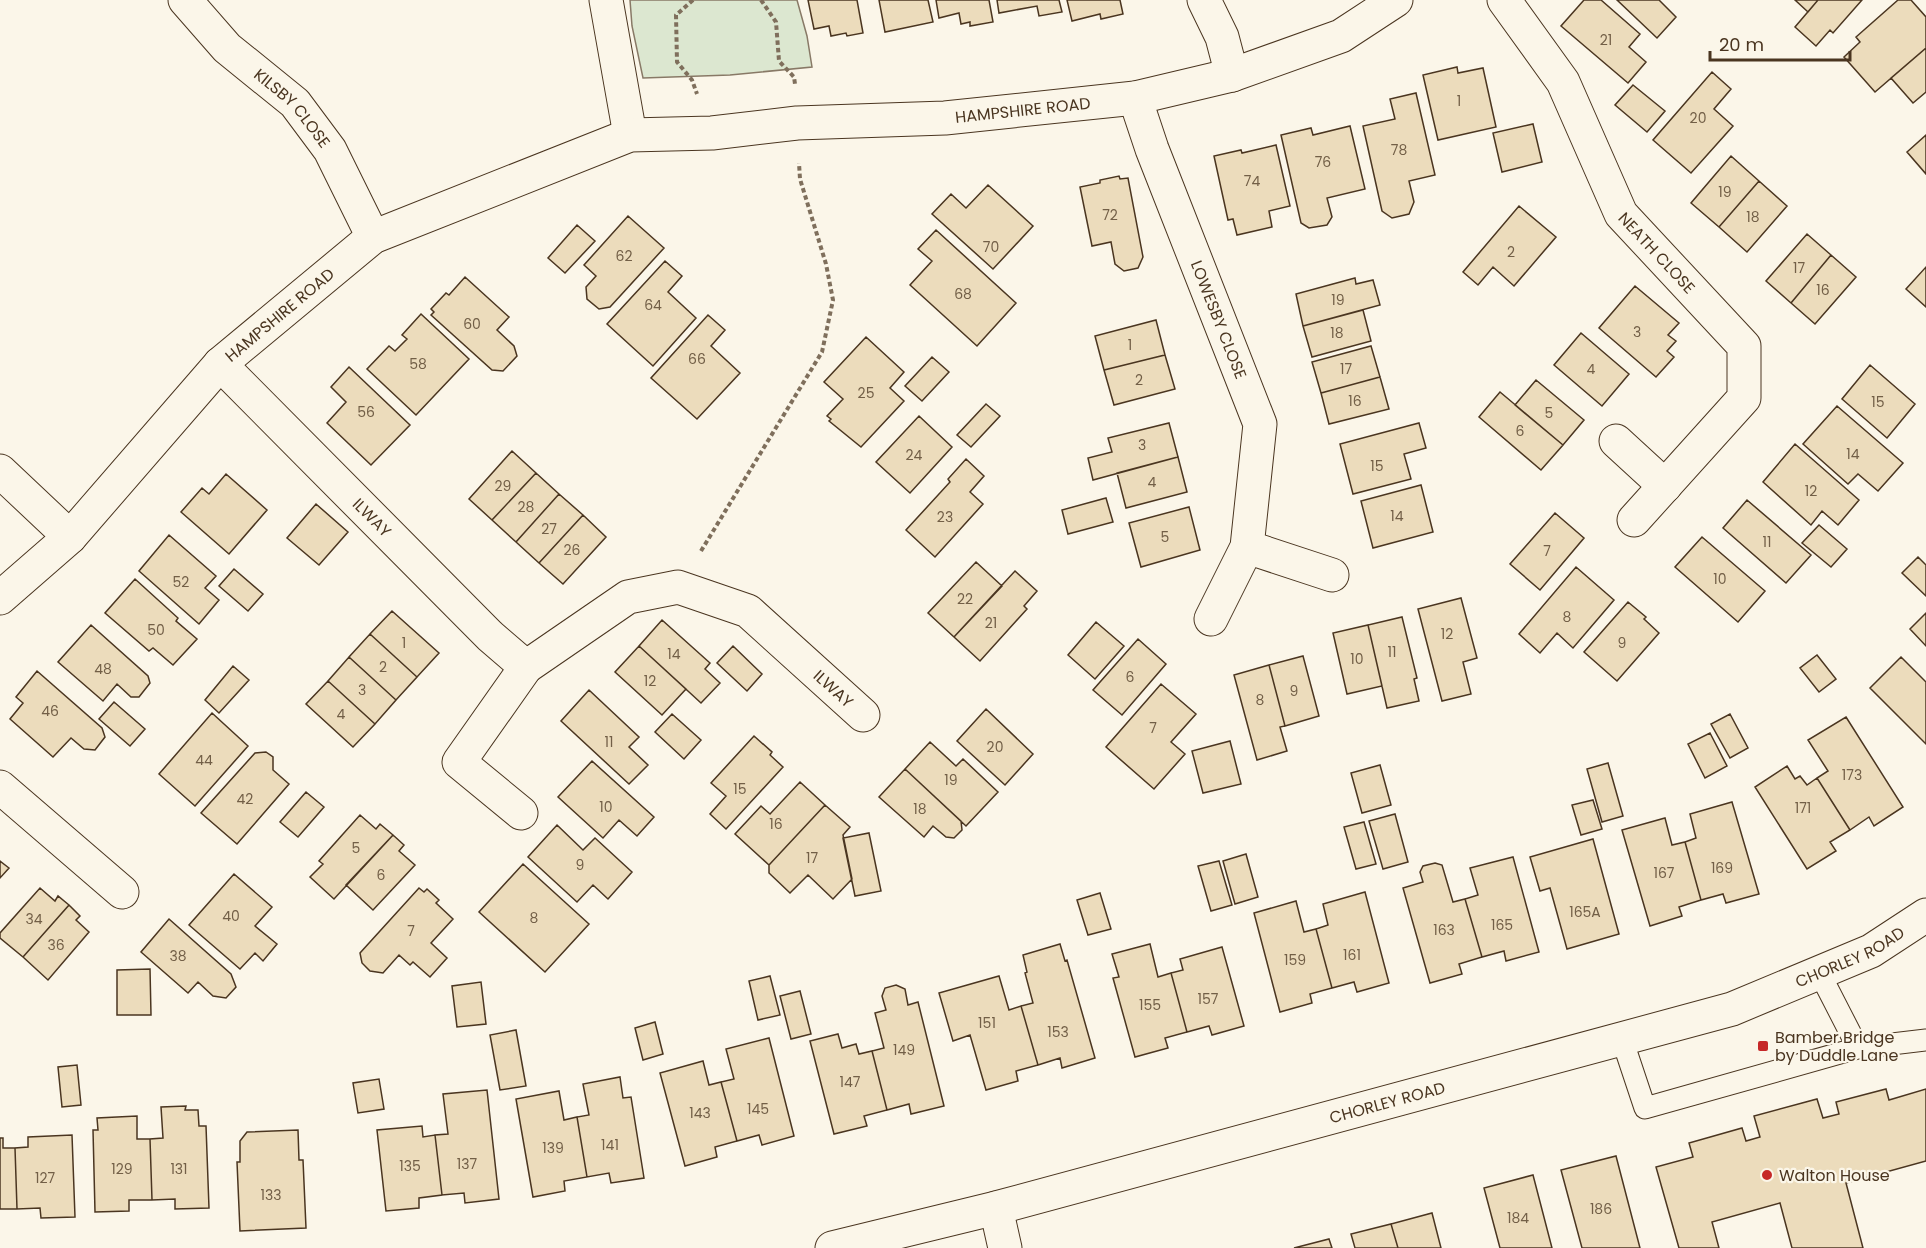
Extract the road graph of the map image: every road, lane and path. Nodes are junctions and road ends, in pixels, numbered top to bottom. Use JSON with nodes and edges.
{"nodes":[{"id":1,"x":185,"y":0,"type":"edge"},
{"id":2,"x":606,"y":0,"type":"edge"},
{"id":3,"x":693,"y":0,"type":"edge"},
{"id":4,"x":761,"y":0,"type":"edge"},
{"id":5,"x":1204,"y":0,"type":"edge"},
{"id":6,"x":1396,"y":0,"type":"edge"},
{"id":7,"x":1504,"y":0,"type":"edge"},
{"id":8,"x":1232,"y":75,"type":"junction"},
{"id":9,"x":794,"y":77,"type":"dead end"},
{"id":10,"x":1135,"y":98,"type":"junction"},
{"id":11,"x":796,"y":123,"type":"junction"},
{"id":12,"x":712,"y":133,"type":"junction"},
{"id":13,"x":630,"y":135,"type":"junction"},
{"id":14,"x":374,"y":237,"type":"junction"},
{"id":15,"x":220,"y":364,"type":"junction"},
{"id":16,"x":1616,"y":441,"type":"dead end"},
{"id":17,"x":0,"y":471,"type":"edge"},
{"id":18,"x":1665,"y":486,"type":"junction"},
{"id":19,"x":1634,"y":520,"type":"dead end"},
{"id":20,"x":70,"y":537,"type":"junction"},
{"id":21,"x":1247,"y":547,"type":"junction"},
{"id":22,"x":1332,"y":575,"type":"dead end"},
{"id":23,"x":678,"y":587,"type":"junction"},
{"id":24,"x":0,"y":598,"type":"edge"},
{"id":25,"x":1211,"y":619,"type":"dead end"},
{"id":26,"x":526,"y":667,"type":"junction"},
{"id":27,"x":863,"y":716,"type":"dead end"},
{"id":28,"x":0,"y":787,"type":"edge"},
{"id":29,"x":521,"y":813,"type":"dead end"},
{"id":30,"x":122,"y":892,"type":"dead end"},
{"id":31,"x":1926,"y":915,"type":"edge"},
{"id":32,"x":1819,"y":972,"type":"junction"},
{"id":33,"x":1622,"y":1039,"type":"junction"},
{"id":34,"x":1926,"y":1040,"type":"edge"},
{"id":35,"x":1858,"y":1048,"type":"junction"},
{"id":36,"x":996,"y":1208,"type":"junction"},
{"id":37,"x":832,"y":1248,"type":"edge"},
{"id":38,"x":1005,"y":1248,"type":"edge"}],
"edges":[{"from":1,"to":14,"type":"street","name":"KILSBY CLOSE"},
{"from":2,"to":13,"type":"street"},
{"from":3,"to":12,"type":"path"},
{"from":4,"to":9,"type":"path"},
{"from":5,"to":8,"type":"street"},
{"from":6,"to":8,"type":"street","name":"HAMPSHIRE ROAD"},
{"from":7,"to":18,"type":"street","name":"NEATH CLOSE"},
{"from":8,"to":10,"type":"street","name":"HAMPSHIRE ROAD"},
{"from":10,"to":11,"type":"street","name":"HAMPSHIRE ROAD"},
{"from":10,"to":21,"type":"street","name":"LOWESBY CLOSE"},
{"from":11,"to":12,"type":"street","name":"HAMPSHIRE ROAD"},
{"from":11,"to":23,"type":"path"},
{"from":12,"to":13,"type":"street","name":"HAMPSHIRE ROAD"},
{"from":13,"to":14,"type":"street","name":"HAMPSHIRE ROAD"},
{"from":14,"to":15,"type":"street","name":"HAMPSHIRE ROAD"},
{"from":15,"to":20,"type":"street","name":"HAMPSHIRE ROAD"},
{"from":15,"to":26,"type":"street","name":"ILWAY"},
{"from":16,"to":18,"type":"street"},
{"from":17,"to":20,"type":"street"},
{"from":18,"to":19,"type":"street","name":"NEATH CLOSE"},
{"from":20,"to":24,"type":"street","name":"HAMPSHIRE ROAD"},
{"from":21,"to":22,"type":"street"},
{"from":21,"to":25,"type":"street","name":"LOWESBY CLOSE"},
{"from":23,"to":26,"type":"street"},
{"from":23,"to":27,"type":"street","name":"ILWAY"},
{"from":26,"to":29,"type":"street"},
{"from":28,"to":30,"type":"street"},
{"from":31,"to":32,"type":"street","name":"CHORLEY ROAD"},
{"from":32,"to":33,"type":"street","name":"CHORLEY ROAD"},
{"from":32,"to":35,"type":"lane"},
{"from":33,"to":35,"type":"lane"},
{"from":33,"to":36,"type":"street","name":"CHORLEY ROAD"},
{"from":34,"to":35,"type":"lane"},
{"from":36,"to":37,"type":"street","name":"CHORLEY ROAD"},
{"from":36,"to":38,"type":"street"}]}
